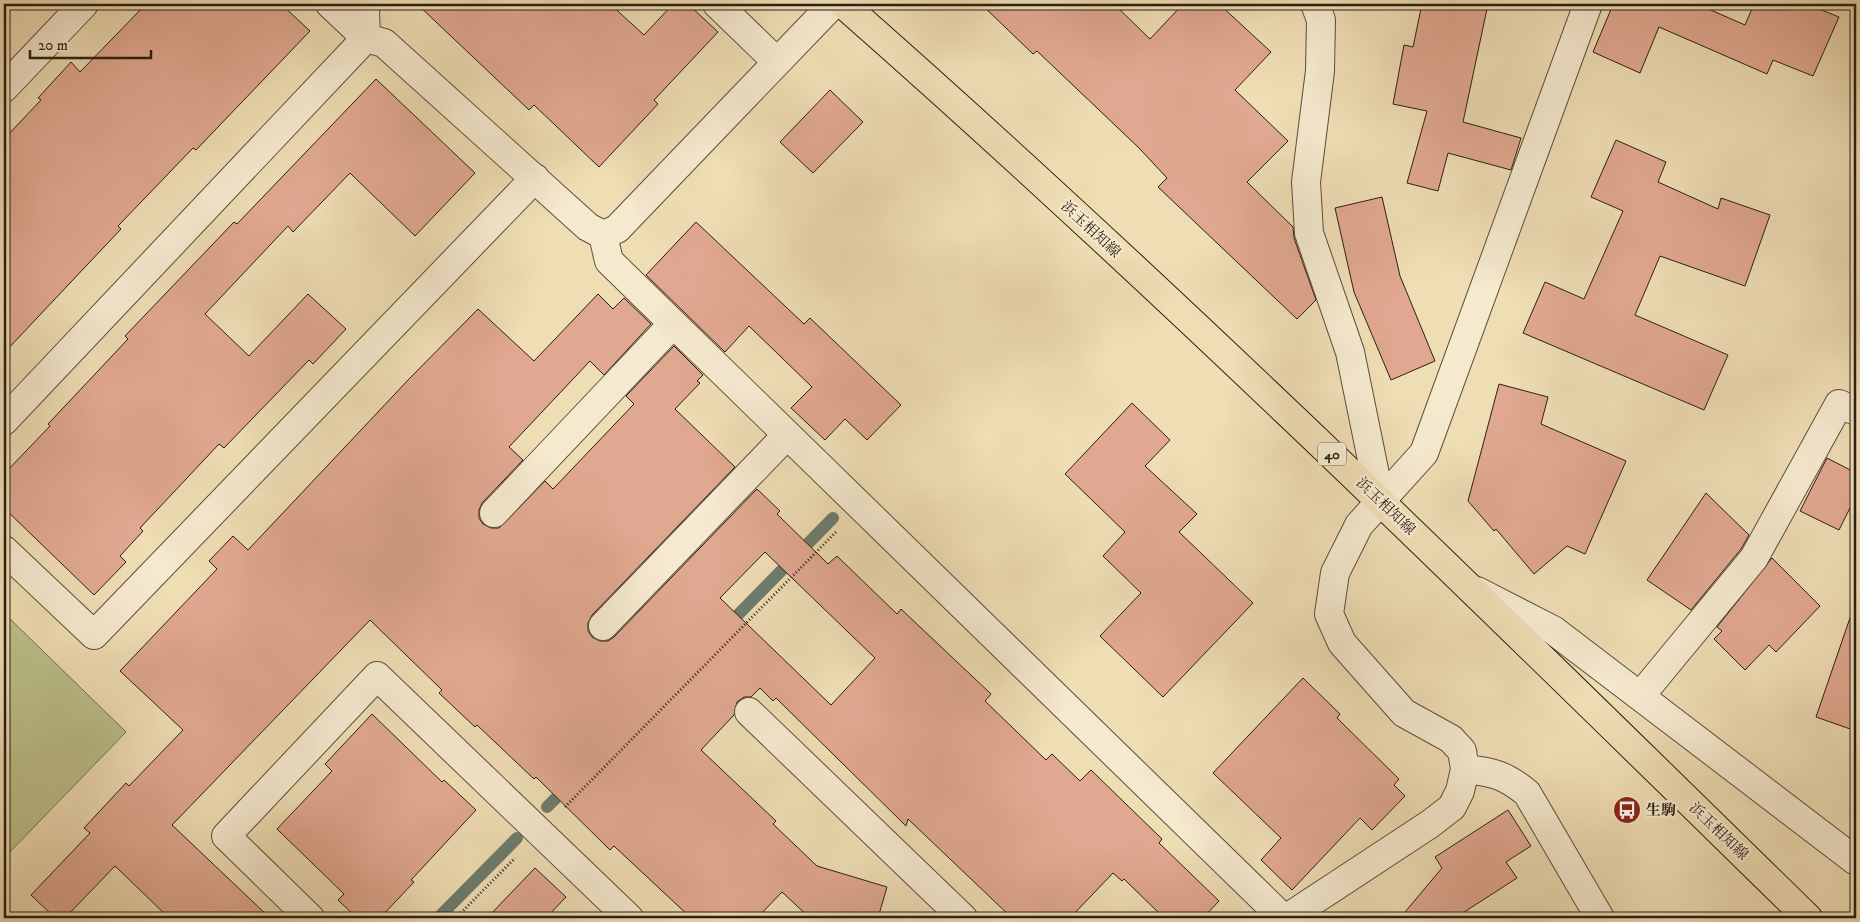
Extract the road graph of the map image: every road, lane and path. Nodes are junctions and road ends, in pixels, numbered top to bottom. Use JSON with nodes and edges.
{"nodes":[{"id":1,"x":84,"y":4,"type":"edge"},
{"id":2,"x":330,"y":4,"type":"edge"},
{"id":3,"x":367,"y":4,"type":"edge"},
{"id":4,"x":717,"y":4,"type":"edge"},
{"id":5,"x":833,"y":4,"type":"edge"},
{"id":6,"x":844,"y":4,"type":"edge"},
{"id":7,"x":1315,"y":4,"type":"edge"},
{"id":8,"x":1588,"y":4,"type":"edge"},
{"id":9,"x":366,"y":38,"type":"junction"},
{"id":10,"x":777,"y":62,"type":"junction"},
{"id":11,"x":4,"y":88,"type":"edge"},
{"id":12,"x":535,"y":178,"type":"junction"},
{"id":13,"x":603,"y":235,"type":"junction"},
{"id":14,"x":673,"y":324,"type":"junction"},
{"id":15,"x":1856,"y":411,"type":"edge"},
{"id":16,"x":4,"y":421,"type":"edge"},
{"id":17,"x":788,"y":435,"type":"junction"},
{"id":18,"x":1380,"y":499,"type":"junction"},
{"id":19,"x":860,"y":507,"type":"junction"},
{"id":20,"x":494,"y":512,"type":"dead end"},
{"id":21,"x":4,"y":550,"type":"edge"},
{"id":22,"x":1469,"y":587,"type":"junction"},
{"id":23,"x":603,"y":626,"type":"dead end"},
{"id":24,"x":1641,"y":696,"type":"junction"},
{"id":25,"x":749,"y":712,"type":"dead end"},
{"id":26,"x":1465,"y":769,"type":"junction"},
{"id":27,"x":540,"y":833,"type":"junction"},
{"id":28,"x":1856,"y":861,"type":"edge"},
{"id":29,"x":310,"y":918,"type":"edge"},
{"id":30,"x":456,"y":918,"type":"edge"},
{"id":31,"x":629,"y":918,"type":"edge"},
{"id":32,"x":962,"y":918,"type":"edge"},
{"id":33,"x":1283,"y":918,"type":"edge"},
{"id":34,"x":1287,"y":918,"type":"edge"},
{"id":35,"x":1600,"y":918,"type":"edge"},
{"id":36,"x":1808,"y":918,"type":"edge"}],
"edges":[{"from":1,"to":11,"type":"street"},
{"from":2,"to":9,"type":"street"},
{"from":3,"to":9,"type":"street"},
{"from":4,"to":10,"type":"street"},
{"from":5,"to":10,"type":"street"},
{"from":6,"to":18,"type":"main road","name":"浜玉相知線","number":"40"},
{"from":7,"to":18,"type":"street"},
{"from":8,"to":18,"type":"street"},
{"from":9,"to":12,"type":"street"},
{"from":9,"to":16,"type":"street"},
{"from":10,"to":13,"type":"street"},
{"from":12,"to":13,"type":"street"},
{"from":12,"to":21,"type":"street"},
{"from":13,"to":14,"type":"street"},
{"from":14,"to":17,"type":"street"},
{"from":14,"to":20,"type":"street"},
{"from":15,"to":24,"type":"street"},
{"from":17,"to":19,"type":"street"},
{"from":17,"to":23,"type":"street"},
{"from":18,"to":22,"type":"main road","name":"浜玉相知線","number":"40"},
{"from":18,"to":26,"type":"street"},
{"from":19,"to":27,"type":"path"},
{"from":19,"to":33,"type":"street"},
{"from":22,"to":24,"type":"street"},
{"from":22,"to":36,"type":"main road","name":"浜玉相知線","number":"40"},
{"from":24,"to":28,"type":"street"},
{"from":25,"to":32,"type":"street"},
{"from":26,"to":34,"type":"street"},
{"from":26,"to":35,"type":"street"},
{"from":27,"to":29,"type":"street"},
{"from":27,"to":30,"type":"path"},
{"from":27,"to":31,"type":"street"}]}
